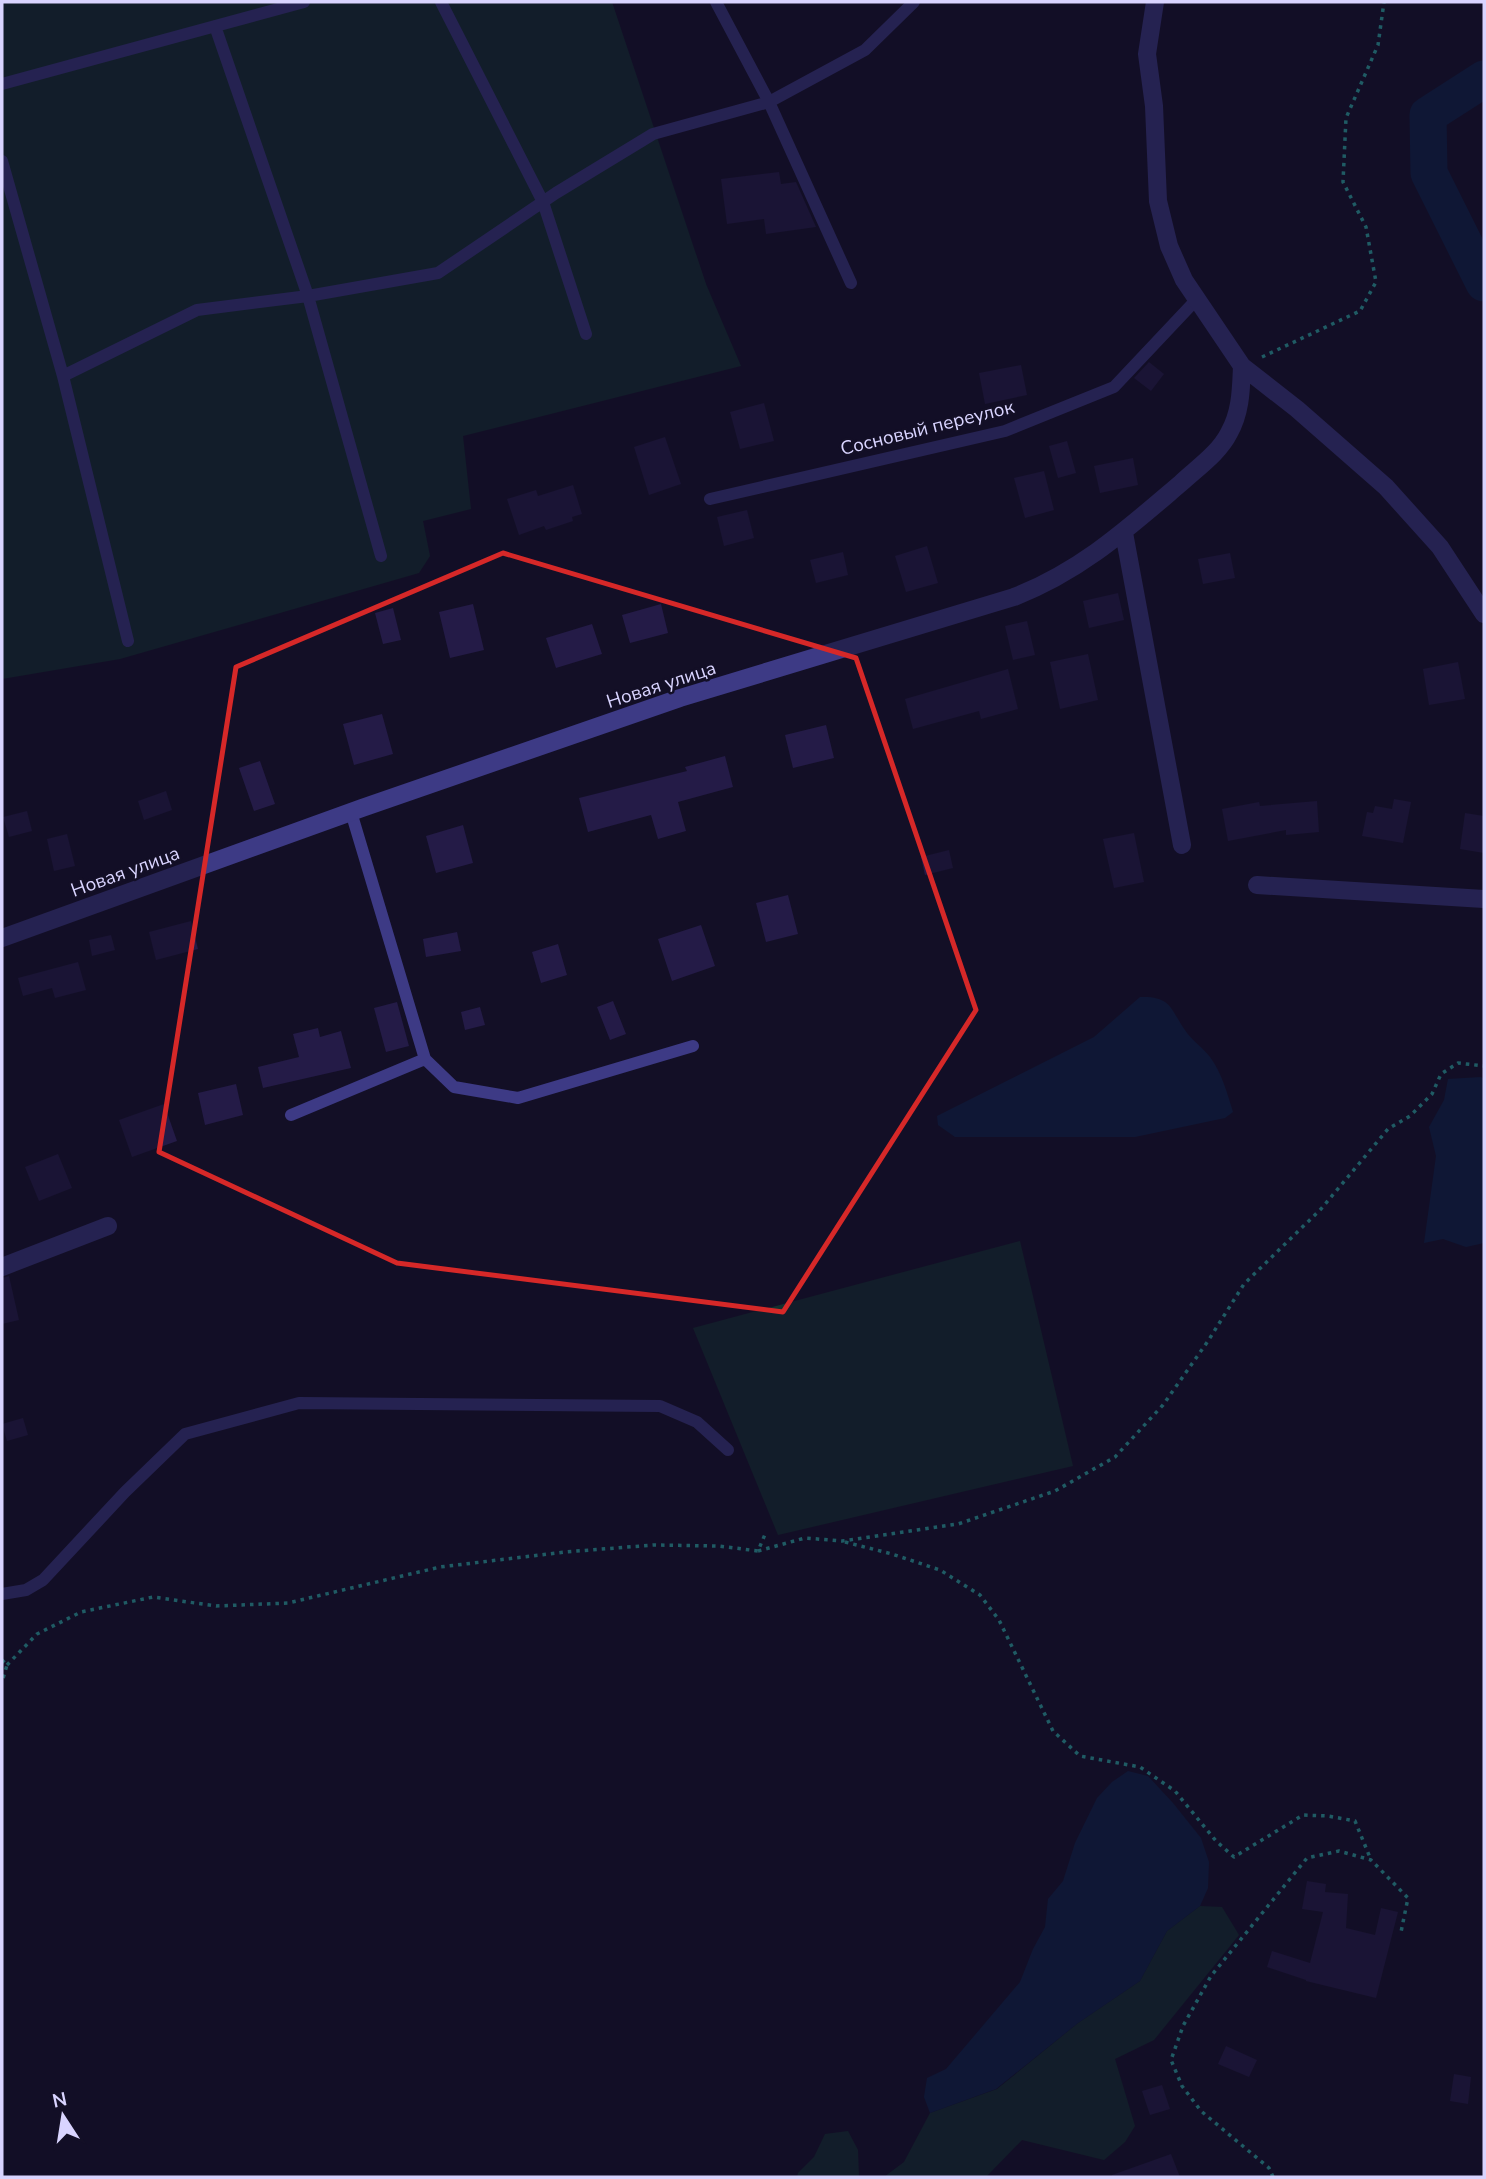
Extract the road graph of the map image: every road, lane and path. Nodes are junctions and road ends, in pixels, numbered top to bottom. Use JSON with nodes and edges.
{"nodes":[{"id":1,"x":304,"y":2,"type":"edge"},
{"id":2,"x":441,"y":2,"type":"edge"},
{"id":3,"x":716,"y":2,"type":"edge"},
{"id":4,"x":914,"y":2,"type":"edge"},
{"id":5,"x":1155,"y":2,"type":"edge"},
{"id":6,"x":1384,"y":2,"type":"edge"},
{"id":7,"x":215,"y":26,"type":"junction"},
{"id":8,"x":2,"y":84,"type":"edge"},
{"id":9,"x":769,"y":102,"type":"junction"},
{"id":10,"x":2,"y":161,"type":"edge"},
{"id":11,"x":543,"y":202,"type":"junction"},
{"id":12,"x":852,"y":283,"type":"dead end"},
{"id":13,"x":307,"y":296,"type":"junction"},
{"id":14,"x":1196,"y":300,"type":"junction"},
{"id":15,"x":586,"y":334,"type":"dead end"},
{"id":16,"x":1242,"y":366,"type":"junction"},
{"id":17,"x":64,"y":376,"type":"junction"},
{"id":18,"x":710,"y":499,"type":"dead end"},
{"id":19,"x":1124,"y":533,"type":"junction"},
{"id":20,"x":381,"y":556,"type":"dead end"},
{"id":21,"x":1484,"y":614,"type":"edge"},
{"id":22,"x":128,"y":641,"type":"dead end"},
{"id":23,"x":351,"y":812,"type":"junction"},
{"id":24,"x":1182,"y":845,"type":"dead end"},
{"id":25,"x":1257,"y":885,"type":"dead end"},
{"id":26,"x":1484,"y":899,"type":"edge"},
{"id":27,"x":2,"y":938,"type":"edge"},
{"id":28,"x":693,"y":1046,"type":"dead end"},
{"id":29,"x":425,"y":1059,"type":"junction"},
{"id":30,"x":1484,"y":1066,"type":"edge"},
{"id":31,"x":291,"y":1115,"type":"dead end"},
{"id":32,"x":108,"y":1226,"type":"dead end"},
{"id":33,"x":2,"y":1267,"type":"edge"},
{"id":34,"x":728,"y":1450,"type":"dead end"},
{"id":35,"x":766,"y":1532,"type":"dead end"},
{"id":36,"x":842,"y":1541,"type":"junction"},
{"id":37,"x":758,"y":1551,"type":"junction"},
{"id":38,"x":2,"y":1594,"type":"edge"},
{"id":39,"x":2,"y":1660,"type":"edge"},
{"id":40,"x":7,"y":1665,"type":"junction"},
{"id":41,"x":2,"y":1682,"type":"edge"},
{"id":42,"x":1371,"y":1860,"type":"junction"},
{"id":43,"x":1401,"y":1932,"type":"dead end"},
{"id":44,"x":1273,"y":2177,"type":"edge"}],
"edges":[{"from":1,"to":7,"type":"lane"},
{"from":2,"to":11,"type":"lane"},
{"from":3,"to":9,"type":"lane"},
{"from":4,"to":9,"type":"lane"},
{"from":5,"to":14,"type":"street"},
{"from":6,"to":16,"type":"path"},
{"from":7,"to":8,"type":"lane"},
{"from":7,"to":13,"type":"lane"},
{"from":9,"to":11,"type":"lane"},
{"from":9,"to":12,"type":"lane"},
{"from":10,"to":17,"type":"lane"},
{"from":11,"to":13,"type":"lane"},
{"from":11,"to":15,"type":"lane"},
{"from":13,"to":17,"type":"lane"},
{"from":13,"to":20,"type":"lane"},
{"from":14,"to":16,"type":"street"},
{"from":14,"to":18,"type":"lane","name":"Сосновый переулок"},
{"from":16,"to":19,"type":"street","name":"Новая улица"},
{"from":16,"to":21,"type":"street"},
{"from":17,"to":22,"type":"lane"},
{"from":19,"to":23,"type":"street","name":"Новая улица"},
{"from":19,"to":24,"type":"street"},
{"from":23,"to":27,"type":"street","name":"Новая улица"},
{"from":23,"to":29,"type":"lane"},
{"from":25,"to":26,"type":"street"},
{"from":28,"to":29,"type":"lane"},
{"from":29,"to":31,"type":"lane"},
{"from":30,"to":36,"type":"path"},
{"from":32,"to":33,"type":"street"},
{"from":34,"to":38,"type":"lane"},
{"from":35,"to":37,"type":"path"},
{"from":36,"to":37,"type":"path"},
{"from":36,"to":42,"type":"path"},
{"from":37,"to":40,"type":"path"},
{"from":39,"to":40,"type":"path"},
{"from":40,"to":41,"type":"path"},
{"from":42,"to":43,"type":"path"},
{"from":42,"to":44,"type":"path"}]}
